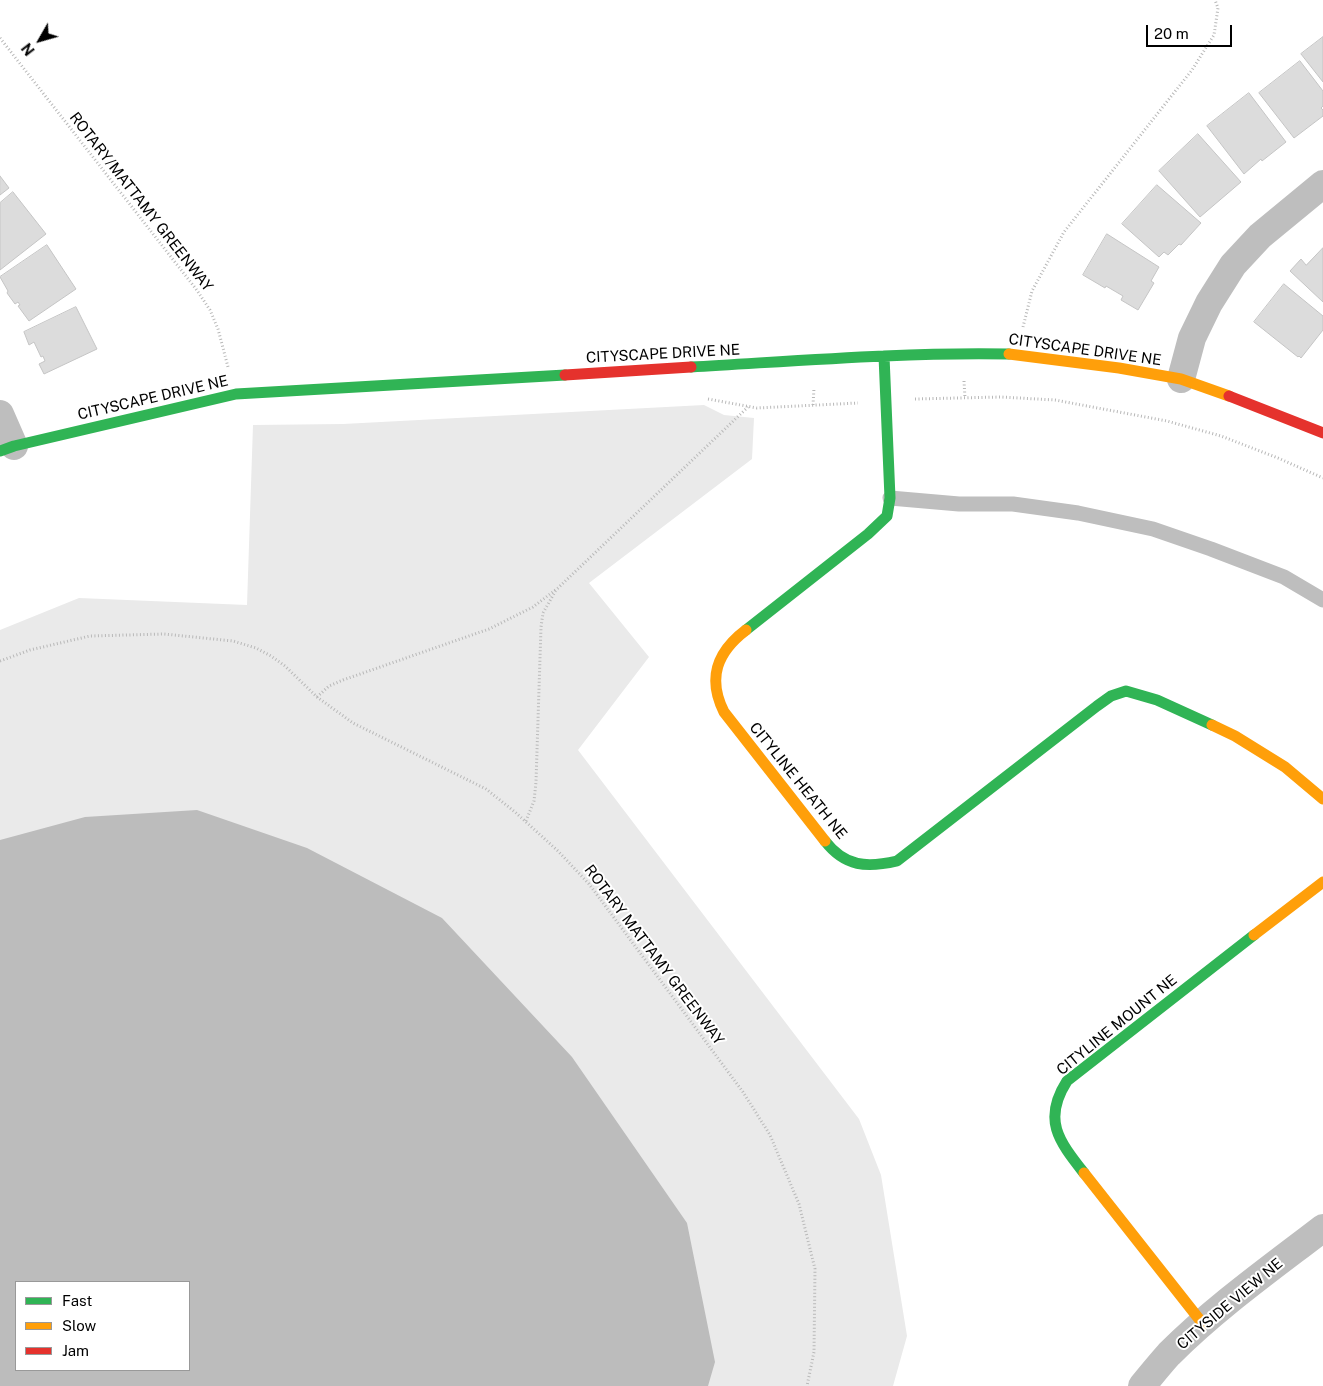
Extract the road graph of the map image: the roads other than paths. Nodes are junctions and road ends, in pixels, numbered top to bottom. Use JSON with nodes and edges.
{"nodes":[{"id":1,"x":1323,"y":184,"type":"edge"},
{"id":2,"x":884,"y":356,"type":"junction"},
{"id":3,"x":1181,"y":379,"type":"junction"},
{"id":4,"x":0,"y":414,"type":"edge"},
{"id":5,"x":1323,"y":433,"type":"edge"},
{"id":6,"x":7,"y":449,"type":"edge"},
{"id":7,"x":890,"y":498,"type":"junction"},
{"id":8,"x":1323,"y":600,"type":"edge"},
{"id":9,"x":1323,"y":799,"type":"edge"},
{"id":10,"x":1323,"y":882,"type":"edge"},
{"id":11,"x":1323,"y":1228,"type":"edge"},
{"id":12,"x":1203,"y":1324,"type":"junction"},
{"id":13,"x":1142,"y":1386,"type":"edge"}],
"edges":[{"from":1,"to":3,"type":"street"},
{"from":2,"to":3,"type":"street","name":"CITYSCAPE DRIVE NE"},
{"from":2,"to":6,"type":"street","name":"CITYSCAPE DRIVE NE"},
{"from":2,"to":7,"type":"street","name":"CITYLINE HEATH NE"},
{"from":3,"to":5,"type":"street","name":"CITYSCAPE DRIVE NE"},
{"from":4,"to":6,"type":"street"},
{"from":7,"to":8,"type":"lane"},
{"from":7,"to":9,"type":"street","name":"CITYLINE HEATH NE"},
{"from":10,"to":12,"type":"street","name":"CITYLINE MOUNT NE"},
{"from":11,"to":12,"type":"street","name":"CITYSIDE VIEW NE"},
{"from":12,"to":13,"type":"street","name":"CITYSIDE VIEW NE"}]}
